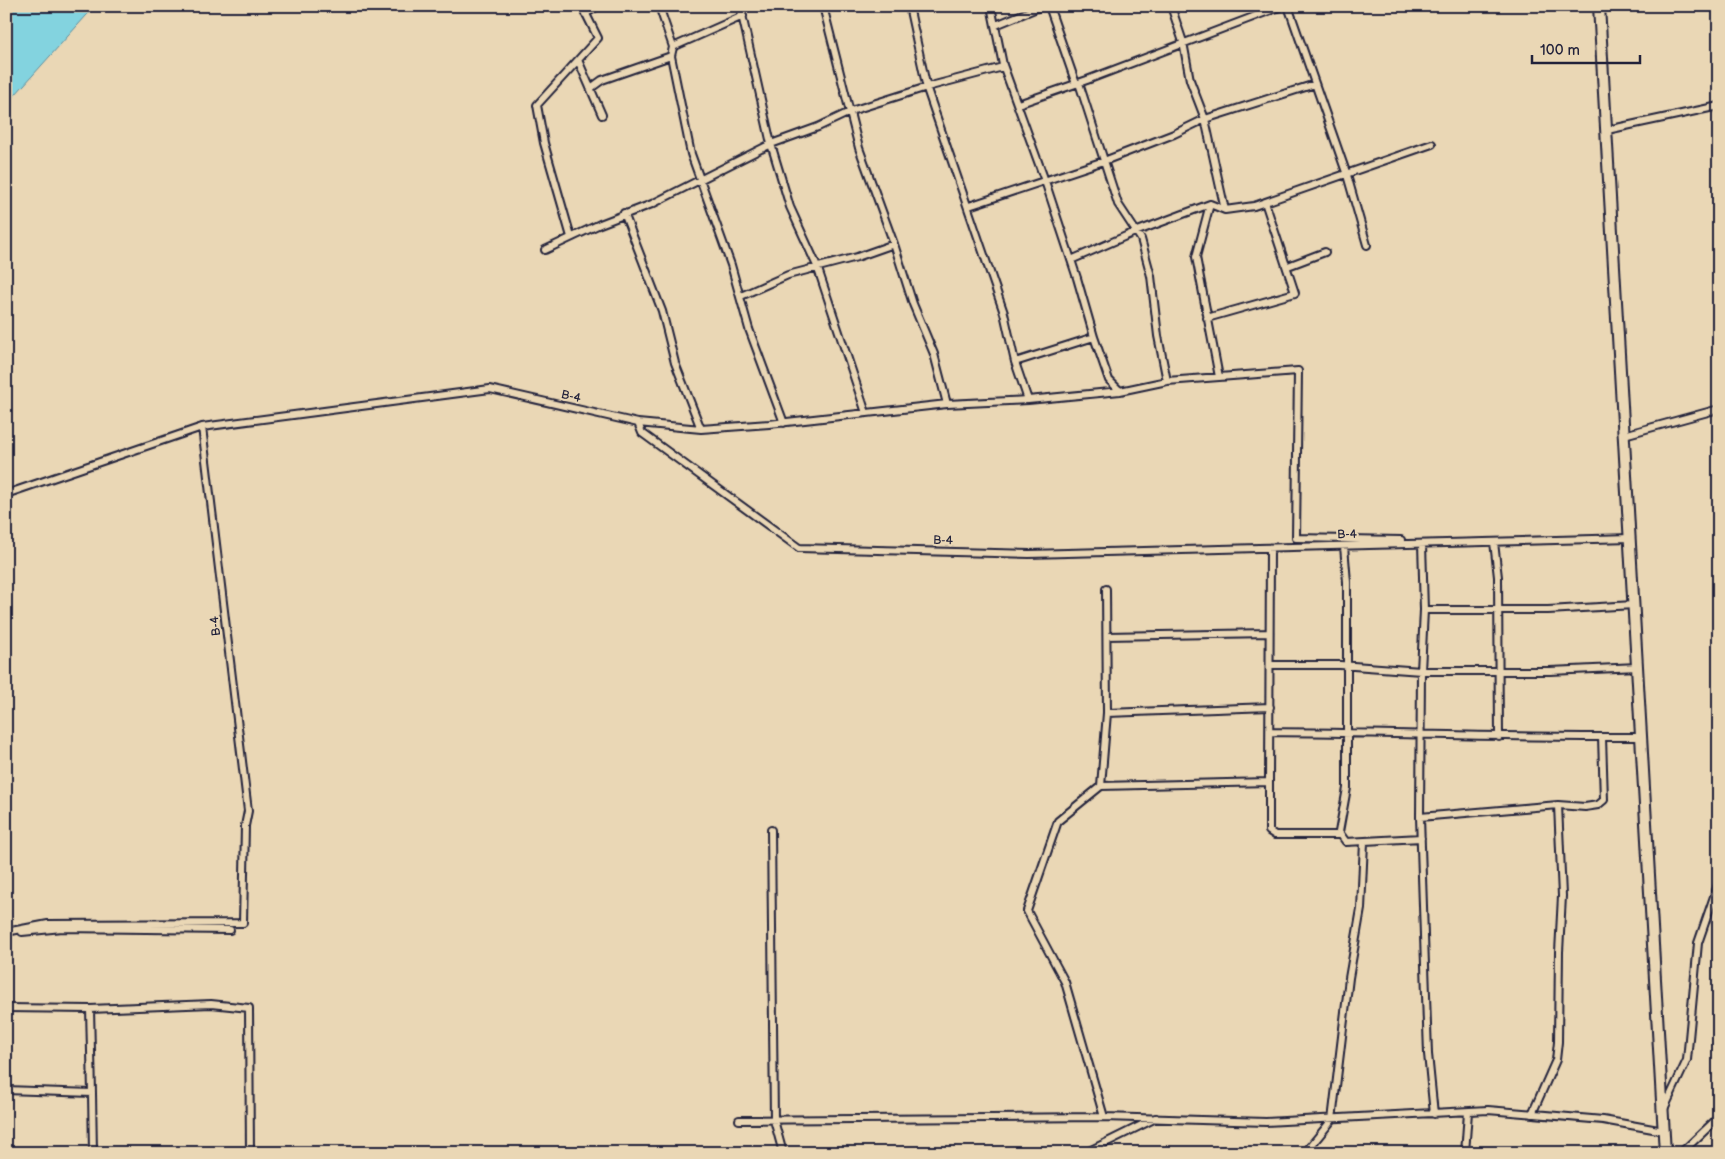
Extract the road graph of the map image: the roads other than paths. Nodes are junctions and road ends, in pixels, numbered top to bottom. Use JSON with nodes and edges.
{"nodes":[{"id":1,"x":582,"y":6,"type":"edge"},
{"id":2,"x":598,"y":6,"type":"edge"},
{"id":3,"x":659,"y":6,"type":"edge"},
{"id":4,"x":740,"y":6,"type":"edge"},
{"id":5,"x":823,"y":6,"type":"edge"},
{"id":6,"x":909,"y":6,"type":"edge"},
{"id":7,"x":991,"y":6,"type":"edge"},
{"id":8,"x":1042,"y":6,"type":"edge"},
{"id":9,"x":1049,"y":6,"type":"edge"},
{"id":10,"x":1171,"y":6,"type":"edge"},
{"id":11,"x":1282,"y":6,"type":"edge"},
{"id":12,"x":1288,"y":6,"type":"edge"},
{"id":13,"x":1599,"y":6,"type":"edge"},
{"id":14,"x":585,"y":14,"type":"junction"},
{"id":15,"x":743,"y":16,"type":"junction"},
{"id":16,"x":996,"y":25,"type":"junction"},
{"id":17,"x":1183,"y":42,"type":"junction"},
{"id":18,"x":673,"y":47,"type":"junction"},
{"id":19,"x":671,"y":56,"type":"junction"},
{"id":20,"x":578,"y":60,"type":"junction"},
{"id":21,"x":1003,"y":67,"type":"junction"},
{"id":22,"x":1077,"y":84,"type":"junction"},
{"id":23,"x":1315,"y":84,"type":"junction"},
{"id":24,"x":927,"y":86,"type":"junction"},
{"id":25,"x":591,"y":88,"type":"junction"},
{"id":26,"x":1018,"y":104,"type":"junction"},
{"id":27,"x":1719,"y":106,"type":"edge"},
{"id":28,"x":849,"y":113,"type":"junction"},
{"id":29,"x":602,"y":115,"type":"dead end"},
{"id":30,"x":1205,"y":119,"type":"junction"},
{"id":31,"x":1607,"y":130,"type":"junction"},
{"id":32,"x":771,"y":144,"type":"junction"},
{"id":33,"x":1432,"y":144,"type":"dead end"},
{"id":34,"x":1104,"y":161,"type":"junction"},
{"id":35,"x":1347,"y":174,"type":"junction"},
{"id":36,"x":700,"y":180,"type":"junction"},
{"id":37,"x":1045,"y":181,"type":"junction"},
{"id":38,"x":1265,"y":202,"type":"junction"},
{"id":39,"x":1210,"y":204,"type":"junction"},
{"id":40,"x":969,"y":206,"type":"junction"},
{"id":41,"x":1225,"y":210,"type":"junction"},
{"id":42,"x":624,"y":213,"type":"junction"},
{"id":43,"x":1135,"y":232,"type":"junction"},
{"id":44,"x":571,"y":238,"type":"junction"},
{"id":45,"x":894,"y":244,"type":"junction"},
{"id":46,"x":1367,"y":245,"type":"dead end"},
{"id":47,"x":545,"y":250,"type":"dead end"},
{"id":48,"x":1325,"y":252,"type":"dead end"},
{"id":49,"x":1071,"y":260,"type":"junction"},
{"id":50,"x":817,"y":266,"type":"junction"},
{"id":51,"x":1288,"y":266,"type":"junction"},
{"id":52,"x":741,"y":296,"type":"junction"},
{"id":53,"x":1207,"y":318,"type":"junction"},
{"id":54,"x":1094,"y":337,"type":"junction"},
{"id":55,"x":1015,"y":362,"type":"junction"},
{"id":56,"x":1218,"y":377,"type":"junction"},
{"id":57,"x":1167,"y":381,"type":"junction"},
{"id":58,"x":1120,"y":391,"type":"junction"},
{"id":59,"x":1028,"y":400,"type":"junction"},
{"id":60,"x":947,"y":404,"type":"junction"},
{"id":61,"x":1719,"y":409,"type":"edge"},
{"id":62,"x":866,"y":413,"type":"junction"},
{"id":63,"x":638,"y":423,"type":"junction"},
{"id":64,"x":784,"y":423,"type":"junction"},
{"id":65,"x":202,"y":427,"type":"junction"},
{"id":66,"x":701,"y":429,"type":"junction"},
{"id":67,"x":1624,"y":435,"type":"junction"},
{"id":68,"x":6,"y":494,"type":"edge"},
{"id":69,"x":1630,"y":538,"type":"junction"},
{"id":70,"x":1490,"y":542,"type":"junction"},
{"id":71,"x":1422,"y":544,"type":"junction"},
{"id":72,"x":1344,"y":546,"type":"junction"},
{"id":73,"x":1270,"y":548,"type":"junction"},
{"id":74,"x":1106,"y":589,"type":"dead end"},
{"id":75,"x":1634,"y":606,"type":"junction"},
{"id":76,"x":1424,"y":610,"type":"junction"},
{"id":77,"x":1497,"y":610,"type":"junction"},
{"id":78,"x":1269,"y":633,"type":"junction"},
{"id":79,"x":1107,"y":636,"type":"junction"},
{"id":80,"x":1270,"y":665,"type":"junction"},
{"id":81,"x":1347,"y":666,"type":"junction"},
{"id":82,"x":1638,"y":667,"type":"junction"},
{"id":83,"x":1420,"y":670,"type":"junction"},
{"id":84,"x":1497,"y":670,"type":"junction"},
{"id":85,"x":1270,"y":707,"type":"junction"},
{"id":86,"x":1107,"y":713,"type":"junction"},
{"id":87,"x":1270,"y":732,"type":"junction"},
{"id":88,"x":1346,"y":733,"type":"junction"},
{"id":89,"x":1421,"y":733,"type":"junction"},
{"id":90,"x":1499,"y":737,"type":"junction"},
{"id":91,"x":1602,"y":737,"type":"junction"},
{"id":92,"x":1642,"y":737,"type":"junction"},
{"id":93,"x":1269,"y":782,"type":"junction"},
{"id":94,"x":1101,"y":786,"type":"junction"},
{"id":95,"x":1558,"y":805,"type":"junction"},
{"id":96,"x":1420,"y":817,"type":"junction"},
{"id":97,"x":771,"y":830,"type":"dead end"},
{"id":98,"x":1341,"y":835,"type":"junction"},
{"id":99,"x":1422,"y":838,"type":"junction"},
{"id":100,"x":1364,"y":842,"type":"junction"},
{"id":101,"x":1719,"y":882,"type":"edge"},
{"id":102,"x":230,"y":930,"type":"dead end"},
{"id":103,"x":6,"y":933,"type":"edge"},
{"id":104,"x":6,"y":1008,"type":"edge"},
{"id":105,"x":90,"y":1009,"type":"junction"},
{"id":106,"x":6,"y":1090,"type":"edge"},
{"id":107,"x":92,"y":1093,"type":"junction"},
{"id":108,"x":1664,"y":1110,"type":"junction"},
{"id":109,"x":1468,"y":1112,"type":"junction"},
{"id":110,"x":1434,"y":1114,"type":"junction"},
{"id":111,"x":1532,"y":1114,"type":"junction"},
{"id":112,"x":1104,"y":1117,"type":"junction"},
{"id":113,"x":1157,"y":1117,"type":"junction"},
{"id":114,"x":1719,"y":1117,"type":"edge"},
{"id":115,"x":739,"y":1120,"type":"dead end"},
{"id":116,"x":774,"y":1120,"type":"junction"},
{"id":117,"x":1332,"y":1120,"type":"junction"},
{"id":118,"x":1664,"y":1131,"type":"junction"},
{"id":119,"x":93,"y":1153,"type":"edge"},
{"id":120,"x":252,"y":1153,"type":"edge"},
{"id":121,"x":783,"y":1153,"type":"edge"},
{"id":122,"x":1085,"y":1153,"type":"edge"},
{"id":123,"x":1305,"y":1153,"type":"edge"},
{"id":124,"x":1465,"y":1153,"type":"edge"},
{"id":125,"x":1665,"y":1153,"type":"edge"},
{"id":126,"x":1681,"y":1153,"type":"edge"}],
"edges":[{"from":1,"to":14,"type":"street"},
{"from":2,"to":14,"type":"street"},
{"from":3,"to":18,"type":"street"},
{"from":4,"to":15,"type":"street"},
{"from":5,"to":28,"type":"street"},
{"from":6,"to":24,"type":"street"},
{"from":7,"to":16,"type":"street"},
{"from":8,"to":16,"type":"street"},
{"from":9,"to":22,"type":"street"},
{"from":10,"to":17,"type":"street"},
{"from":11,"to":17,"type":"street"},
{"from":12,"to":23,"type":"street"},
{"from":13,"to":31,"type":"highway"},
{"from":14,"to":20,"type":"street"},
{"from":15,"to":18,"type":"street"},
{"from":15,"to":32,"type":"street"},
{"from":16,"to":21,"type":"street"},
{"from":17,"to":22,"type":"street"},
{"from":17,"to":30,"type":"street"},
{"from":18,"to":19,"type":"street"},
{"from":19,"to":25,"type":"street"},
{"from":19,"to":36,"type":"street"},
{"from":20,"to":25,"type":"street"},
{"from":20,"to":44,"type":"street"},
{"from":21,"to":24,"type":"street"},
{"from":21,"to":26,"type":"street"},
{"from":22,"to":26,"type":"street"},
{"from":22,"to":34,"type":"street"},
{"from":23,"to":30,"type":"street"},
{"from":23,"to":35,"type":"street"},
{"from":24,"to":28,"type":"street"},
{"from":24,"to":40,"type":"street"},
{"from":25,"to":29,"type":"street"},
{"from":26,"to":37,"type":"street"},
{"from":27,"to":31,"type":"street"},
{"from":28,"to":32,"type":"street"},
{"from":28,"to":45,"type":"street"},
{"from":30,"to":34,"type":"street"},
{"from":30,"to":41,"type":"street"},
{"from":31,"to":67,"type":"highway"},
{"from":32,"to":36,"type":"street"},
{"from":32,"to":50,"type":"street"},
{"from":33,"to":35,"type":"street"},
{"from":34,"to":37,"type":"street"},
{"from":34,"to":43,"type":"street"},
{"from":35,"to":38,"type":"street"},
{"from":35,"to":46,"type":"street"},
{"from":36,"to":42,"type":"street"},
{"from":36,"to":52,"type":"street"},
{"from":37,"to":40,"type":"street"},
{"from":37,"to":49,"type":"street"},
{"from":38,"to":41,"type":"street"},
{"from":38,"to":51,"type":"street"},
{"from":39,"to":41,"type":"street"},
{"from":39,"to":43,"type":"street"},
{"from":39,"to":53,"type":"street"},
{"from":40,"to":55,"type":"street"},
{"from":42,"to":44,"type":"street"},
{"from":42,"to":66,"type":"street"},
{"from":43,"to":49,"type":"street"},
{"from":43,"to":57,"type":"street"},
{"from":44,"to":47,"type":"street"},
{"from":45,"to":50,"type":"street"},
{"from":45,"to":60,"type":"street"},
{"from":48,"to":51,"type":"street"},
{"from":49,"to":54,"type":"street"},
{"from":50,"to":52,"type":"street"},
{"from":50,"to":62,"type":"street"},
{"from":51,"to":53,"type":"street"},
{"from":52,"to":64,"type":"street"},
{"from":53,"to":56,"type":"street"},
{"from":54,"to":55,"type":"street"},
{"from":54,"to":58,"type":"street"},
{"from":55,"to":59,"type":"street"},
{"from":56,"to":57,"type":"street"},
{"from":56,"to":70,"type":"street"},
{"from":57,"to":58,"type":"street"},
{"from":58,"to":59,"type":"street"},
{"from":59,"to":60,"type":"street"},
{"from":60,"to":62,"type":"street"},
{"from":61,"to":67,"type":"street"},
{"from":62,"to":64,"type":"street"},
{"from":63,"to":65,"type":"street","name":"B-4"},
{"from":63,"to":66,"type":"street"},
{"from":63,"to":73,"type":"street","name":"B-4"},
{"from":64,"to":66,"type":"street"},
{"from":65,"to":68,"type":"street"},
{"from":65,"to":103,"type":"street","name":"B-4"},
{"from":67,"to":69,"type":"highway"},
{"from":69,"to":70,"type":"street","name":"B-4"},
{"from":69,"to":75,"type":"highway"},
{"from":70,"to":71,"type":"street","name":"B-4"},
{"from":70,"to":77,"type":"street"},
{"from":71,"to":72,"type":"street","name":"B-4"},
{"from":71,"to":76,"type":"street"},
{"from":72,"to":73,"type":"street","name":"B-4"},
{"from":72,"to":81,"type":"street"},
{"from":73,"to":78,"type":"street"},
{"from":74,"to":79,"type":"street"},
{"from":75,"to":77,"type":"street"},
{"from":75,"to":82,"type":"highway"},
{"from":76,"to":77,"type":"street"},
{"from":76,"to":83,"type":"street"},
{"from":77,"to":84,"type":"street"},
{"from":78,"to":79,"type":"street"},
{"from":78,"to":80,"type":"street"},
{"from":79,"to":86,"type":"street"},
{"from":80,"to":81,"type":"street"},
{"from":80,"to":85,"type":"street"},
{"from":81,"to":83,"type":"street"},
{"from":81,"to":88,"type":"street"},
{"from":82,"to":84,"type":"street"},
{"from":82,"to":92,"type":"highway"},
{"from":83,"to":84,"type":"street"},
{"from":83,"to":89,"type":"street"},
{"from":84,"to":90,"type":"street"},
{"from":85,"to":86,"type":"street"},
{"from":85,"to":87,"type":"street"},
{"from":86,"to":94,"type":"street"},
{"from":87,"to":88,"type":"street"},
{"from":87,"to":93,"type":"street"},
{"from":88,"to":89,"type":"street"},
{"from":88,"to":98,"type":"street"},
{"from":89,"to":90,"type":"street"},
{"from":89,"to":96,"type":"street"},
{"from":90,"to":91,"type":"street"},
{"from":91,"to":92,"type":"street"},
{"from":91,"to":95,"type":"street"},
{"from":92,"to":108,"type":"highway"},
{"from":93,"to":94,"type":"street"},
{"from":93,"to":98,"type":"street"},
{"from":94,"to":112,"type":"street"},
{"from":95,"to":96,"type":"street"},
{"from":95,"to":111,"type":"street"},
{"from":96,"to":99,"type":"street"},
{"from":97,"to":116,"type":"street"},
{"from":98,"to":100,"type":"street"},
{"from":99,"to":100,"type":"street"},
{"from":99,"to":110,"type":"street"},
{"from":100,"to":117,"type":"street"},
{"from":101,"to":108,"type":"street"},
{"from":102,"to":103,"type":"street"},
{"from":104,"to":105,"type":"street"},
{"from":105,"to":107,"type":"street"},
{"from":105,"to":120,"type":"street"},
{"from":106,"to":107,"type":"street"},
{"from":107,"to":119,"type":"street"},
{"from":108,"to":118,"type":"highway"},
{"from":109,"to":110,"type":"street"},
{"from":109,"to":111,"type":"street"},
{"from":109,"to":124,"type":"street"},
{"from":110,"to":117,"type":"street"},
{"from":111,"to":118,"type":"street"},
{"from":112,"to":113,"type":"street"},
{"from":112,"to":116,"type":"street"},
{"from":113,"to":117,"type":"street"},
{"from":113,"to":122,"type":"street"},
{"from":114,"to":126,"type":"street"},
{"from":115,"to":116,"type":"street"},
{"from":116,"to":121,"type":"street"},
{"from":117,"to":123,"type":"street"},
{"from":118,"to":125,"type":"highway"}]}
